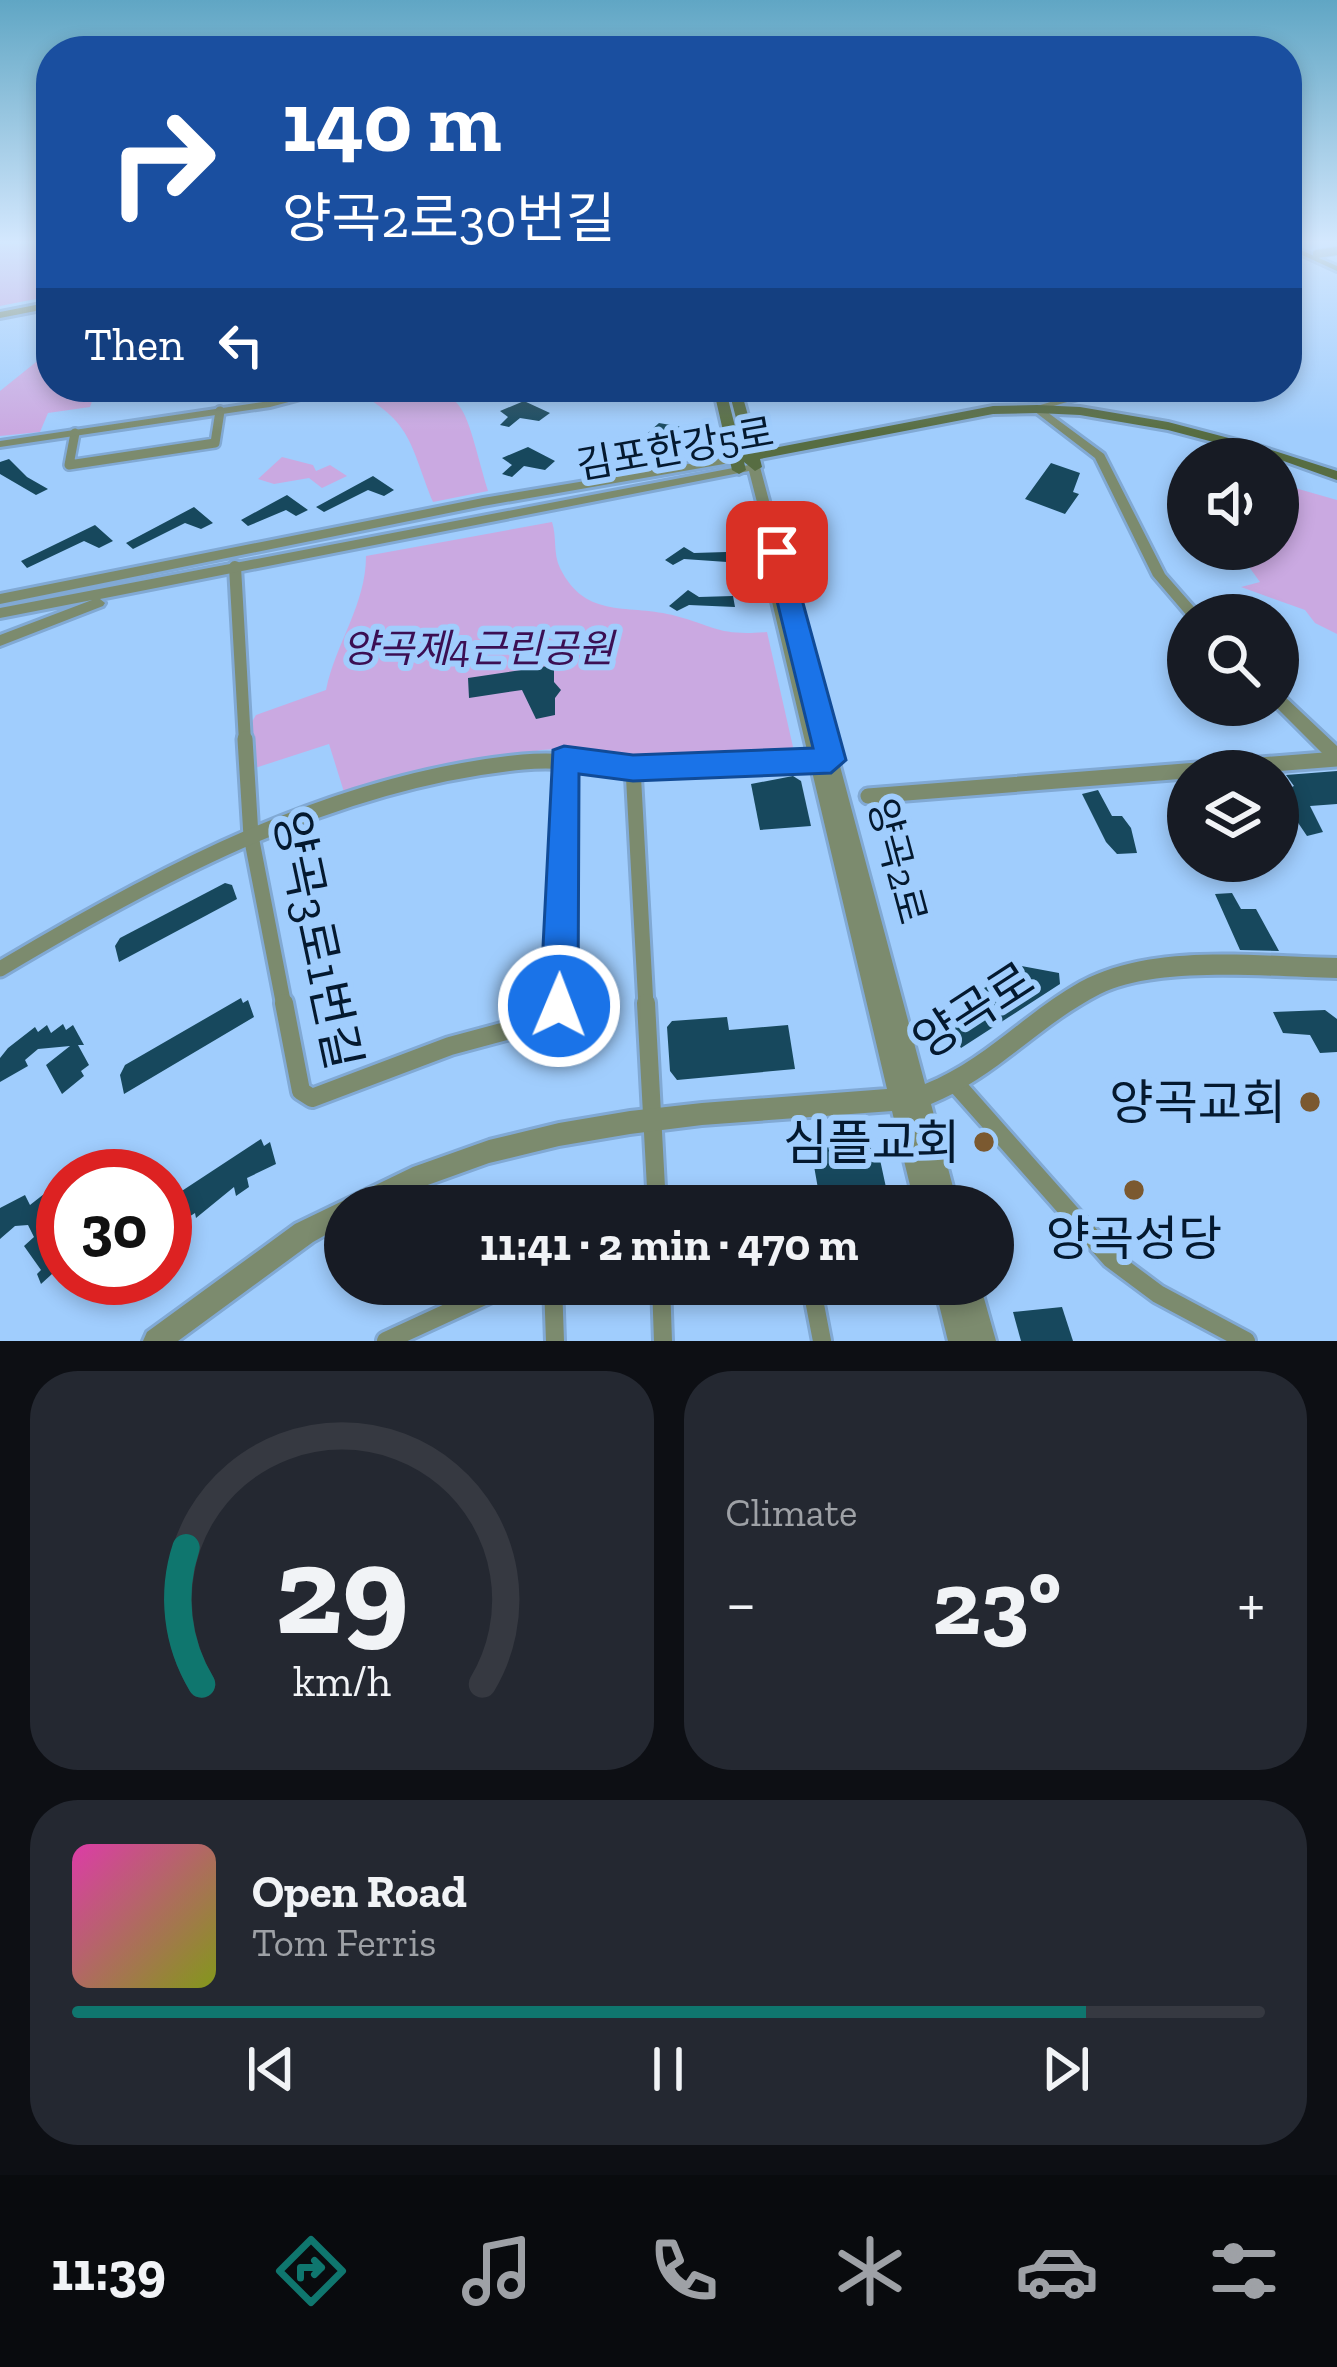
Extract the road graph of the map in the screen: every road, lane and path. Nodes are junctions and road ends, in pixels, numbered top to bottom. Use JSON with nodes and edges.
{"nodes":[{"id":1,"x":33,"y":307,"type":"edge"},
{"id":2,"x":0,"y":313,"type":"edge"},
{"id":3,"x":265,"y":402,"type":"edge"},
{"id":4,"x":725,"y":402,"type":"edge"},
{"id":5,"x":736,"y":402,"type":"edge"},
{"id":6,"x":1055,"y":402,"type":"edge"},
{"id":7,"x":1089,"y":402,"type":"edge"},
{"id":8,"x":1035,"y":408,"type":"junction"},
{"id":9,"x":220,"y":411,"type":"junction"},
{"id":10,"x":1099,"y":414,"type":"junction"},
{"id":11,"x":76,"y":433,"type":"junction"},
{"id":12,"x":0,"y":444,"type":"edge"},
{"id":13,"x":746,"y":459,"type":"junction"},
{"id":14,"x":1337,"y":476,"type":"edge"},
{"id":15,"x":235,"y":567,"type":"junction"},
{"id":16,"x":173,"y":580,"type":"junction"},
{"id":17,"x":1175,"y":594,"type":"edge"},
{"id":18,"x":1,"y":604,"type":"edge"},
{"id":19,"x":0,"y":641,"type":"edge"},
{"id":20,"x":1299,"y":720,"type":"edge"},
{"id":21,"x":1337,"y":758,"type":"edge"},
{"id":22,"x":564,"y":759,"type":"junction"},
{"id":23,"x":824,"y":761,"type":"junction"},
{"id":24,"x":633,"y":768,"type":"junction"},
{"id":25,"x":868,"y":796,"type":"dead end"},
{"id":26,"x":251,"y":836,"type":"junction"},
{"id":27,"x":1337,"y":968,"type":"edge"},
{"id":28,"x":0,"y":969,"type":"edge"},
{"id":29,"x":956,"y":1084,"type":"junction"},
{"id":30,"x":910,"y":1098,"type":"junction"},
{"id":31,"x":652,"y":1120,"type":"junction"},
{"id":32,"x":399,"y":1185,"type":"edge"},
{"id":33,"x":656,"y":1185,"type":"edge"},
{"id":34,"x":924,"y":1185,"type":"edge"},
{"id":35,"x":939,"y":1185,"type":"edge"},
{"id":36,"x":324,"y":1222,"type":"edge"},
{"id":37,"x":464,"y":1305,"type":"edge"},
{"id":38,"x":554,"y":1305,"type":"edge"},
{"id":39,"x":662,"y":1305,"type":"edge"},
{"id":40,"x":815,"y":1305,"type":"edge"},
{"id":41,"x":953,"y":1305,"type":"edge"},
{"id":42,"x":974,"y":1305,"type":"edge"},
{"id":43,"x":156,"y":1341,"type":"edge"},
{"id":44,"x":386,"y":1341,"type":"edge"},
{"id":45,"x":555,"y":1341,"type":"edge"},
{"id":46,"x":663,"y":1341,"type":"edge"},
{"id":47,"x":822,"y":1341,"type":"edge"},
{"id":48,"x":962,"y":1341,"type":"edge"},
{"id":49,"x":983,"y":1341,"type":"edge"},
{"id":50,"x":1246,"y":1341,"type":"edge"}],
"edges":[{"from":1,"to":2,"type":"street"},
{"from":3,"to":9,"type":"street"},
{"from":4,"to":13,"type":"main road"},
{"from":5,"to":13,"type":"main road"},
{"from":6,"to":8,"type":"street"},
{"from":7,"to":10,"type":"street"},
{"from":8,"to":10,"type":"main road"},
{"from":8,"to":13,"type":"main road","name":"김포한강5로"},
{"from":8,"to":13,"type":"main road","name":"김포한강5로"},
{"from":8,"to":17,"type":"street"},
{"from":9,"to":11,"type":"street"},
{"from":9,"to":11,"type":"street"},
{"from":10,"to":14,"type":"main road"},
{"from":11,"to":12,"type":"street"},
{"from":13,"to":15,"type":"street","name":"김포한강5로"},
{"from":13,"to":18,"type":"street","name":"김포한강5로"},
{"from":13,"to":23,"type":"street","name":"양곡2로"},
{"from":15,"to":16,"type":"street","name":"김포한강5로"},
{"from":15,"to":26,"type":"street","name":"양곡3로1번길"},
{"from":16,"to":18,"type":"street","name":"김포한강5로"},
{"from":16,"to":19,"type":"street"},
{"from":20,"to":21,"type":"street"},
{"from":21,"to":25,"type":"street"},
{"from":22,"to":24,"type":"street"},
{"from":22,"to":26,"type":"street"},
{"from":22,"to":26,"type":"street","name":"양곡3로1번길"},
{"from":23,"to":24,"type":"street"},
{"from":23,"to":30,"type":"street","name":"양곡2로"},
{"from":24,"to":31,"type":"street"},
{"from":26,"to":28,"type":"street"},
{"from":27,"to":29,"type":"street","name":"양곡로"},
{"from":29,"to":30,"type":"street","name":"양곡로"},
{"from":29,"to":50,"type":"street"},
{"from":30,"to":31,"type":"street","name":"양곡로"},
{"from":30,"to":34,"type":"street","name":"양곡2로"},
{"from":30,"to":35,"type":"street","name":"양곡2로"},
{"from":31,"to":32,"type":"street","name":"양곡로"},
{"from":31,"to":33,"type":"street"},
{"from":36,"to":43,"type":"street"},
{"from":37,"to":44,"type":"street"},
{"from":38,"to":45,"type":"street"},
{"from":39,"to":46,"type":"street"},
{"from":40,"to":47,"type":"street"},
{"from":41,"to":48,"type":"street"},
{"from":42,"to":49,"type":"street"}]}
